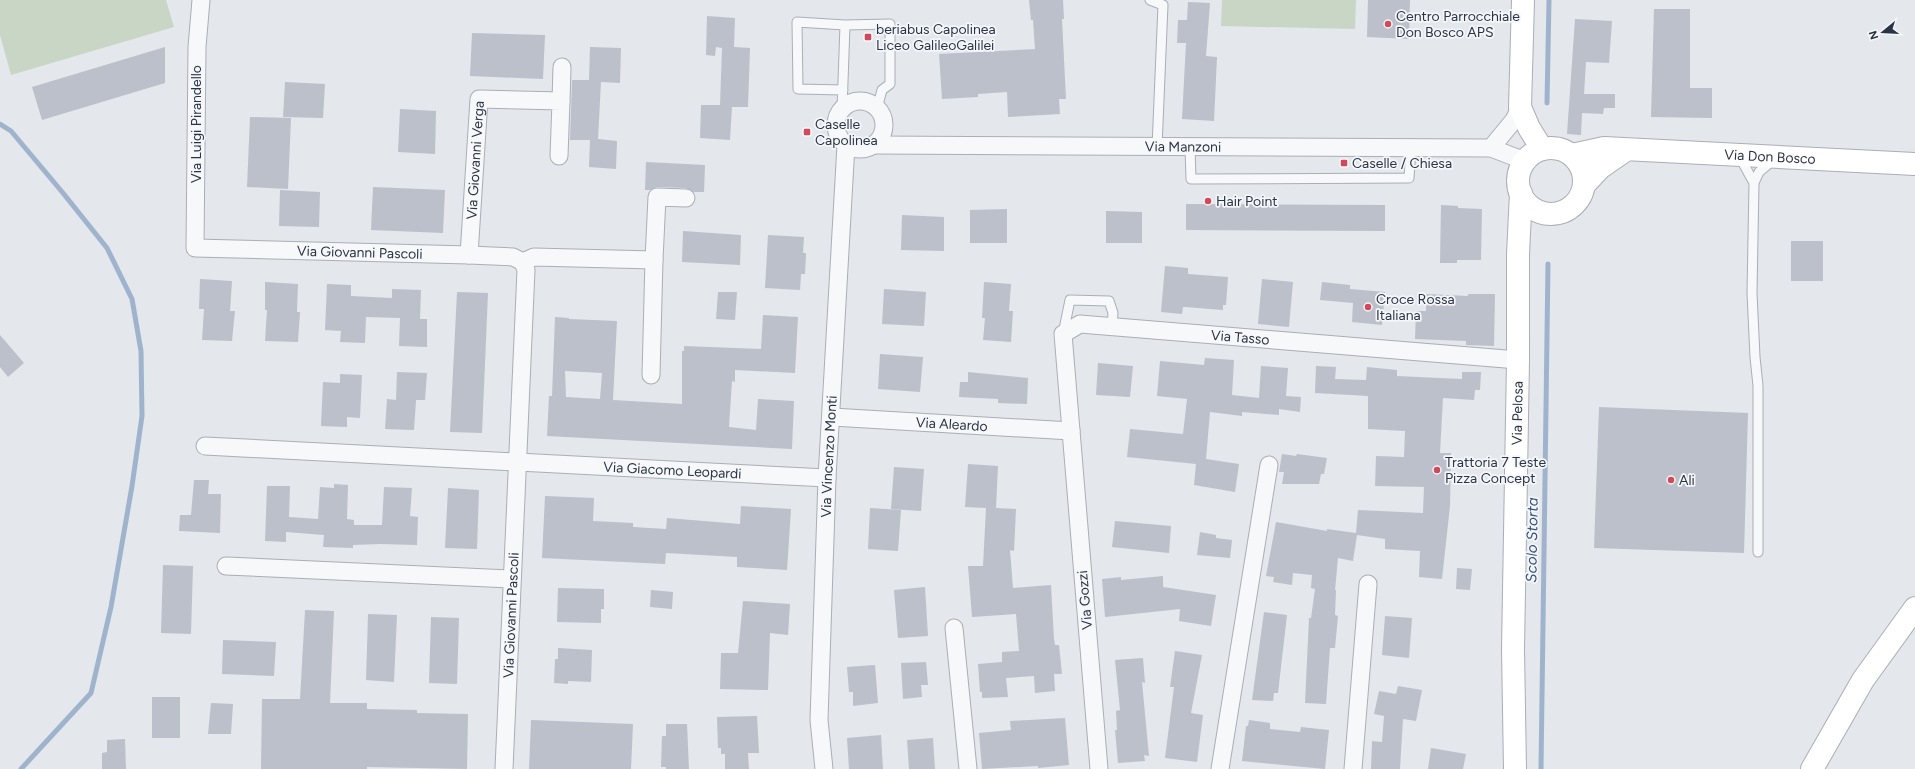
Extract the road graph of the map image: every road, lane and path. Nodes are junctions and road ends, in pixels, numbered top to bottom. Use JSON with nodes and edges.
{"nodes":[{"id":1,"x":201,"y":0,"type":"edge"},
{"id":2,"x":1150,"y":0,"type":"edge"},
{"id":3,"x":1523,"y":0,"type":"edge"},
{"id":4,"x":845,"y":25,"type":"junction"},
{"id":5,"x":562,"y":67,"type":"dead end"},
{"id":6,"x":843,"y":90,"type":"junction"},
{"id":7,"x":561,"y":101,"type":"junction"},
{"id":8,"x":1520,"y":107,"type":"junction"},
{"id":9,"x":842,"y":110,"type":"junction"},
{"id":10,"x":880,"y":114,"type":"junction"},
{"id":11,"x":846,"y":145,"type":"junction"},
{"id":12,"x":874,"y":145,"type":"junction"},
{"id":13,"x":905,"y":145,"type":"junction"},
{"id":14,"x":1157,"y":147,"type":"junction"},
{"id":15,"x":1190,"y":147,"type":"junction"},
{"id":16,"x":1491,"y":148,"type":"junction"},
{"id":17,"x":1411,"y":149,"type":"junction"},
{"id":18,"x":1626,"y":150,"type":"junction"},
{"id":19,"x":1734,"y":154,"type":"junction"},
{"id":20,"x":1534,"y":155,"type":"junction"},
{"id":21,"x":1572,"y":155,"type":"junction"},
{"id":22,"x":559,"y":156,"type":"dead end"},
{"id":23,"x":1778,"y":157,"type":"junction"},
{"id":24,"x":1915,"y":164,"type":"edge"},
{"id":25,"x":1754,"y":183,"type":"junction"},
{"id":26,"x":1584,"y":185,"type":"junction"},
{"id":27,"x":1521,"y":193,"type":"junction"},
{"id":28,"x":686,"y":198,"type":"dead end"},
{"id":29,"x":1552,"y":214,"type":"junction"},
{"id":30,"x":195,"y":248,"type":"joint"},
{"id":31,"x":1518,"y":249,"type":"junction"},
{"id":32,"x":469,"y":255,"type":"junction"},
{"id":33,"x":654,"y":260,"type":"junction"},
{"id":34,"x":524,"y":262,"type":"junction"},
{"id":35,"x":1112,"y":326,"type":"junction"},
{"id":36,"x":1063,"y":334,"type":"junction"},
{"id":37,"x":1518,"y":360,"type":"junction"},
{"id":38,"x":651,"y":375,"type":"dead end"},
{"id":39,"x":832,"y":417,"type":"junction"},
{"id":40,"x":1071,"y":431,"type":"junction"},
{"id":41,"x":205,"y":446,"type":"dead end"},
{"id":42,"x":517,"y":461,"type":"junction"},
{"id":43,"x":1269,"y":465,"type":"dead end"},
{"id":44,"x":827,"y":478,"type":"junction"},
{"id":45,"x":1758,"y":552,"type":"dead end"},
{"id":46,"x":226,"y":566,"type":"dead end"},
{"id":47,"x":512,"y":579,"type":"junction"},
{"id":48,"x":1368,"y":584,"type":"dead end"},
{"id":49,"x":1915,"y":608,"type":"edge"},
{"id":50,"x":954,"y":628,"type":"dead end"},
{"id":51,"x":504,"y":769,"type":"edge"},
{"id":52,"x":824,"y":769,"type":"edge"},
{"id":53,"x":968,"y":769,"type":"edge"},
{"id":54,"x":1099,"y":769,"type":"edge"},
{"id":55,"x":1220,"y":769,"type":"edge"},
{"id":56,"x":1353,"y":769,"type":"edge"},
{"id":57,"x":1514,"y":769,"type":"edge"},
{"id":58,"x":1812,"y":769,"type":"edge"}],
"edges":[{"from":1,"to":30,"type":"street","name":"Via Luigi Pirandello"},
{"from":2,"to":14,"type":"lane"},
{"from":3,"to":8,"type":"main road"},
{"from":4,"to":6,"type":"lane"},
{"from":4,"to":6,"type":"lane"},
{"from":4,"to":10,"type":"lane"},
{"from":5,"to":7,"type":"street"},
{"from":6,"to":9,"type":"lane"},
{"from":7,"to":22,"type":"street"},
{"from":7,"to":32,"type":"street","name":"Via Giovanni Verga"},
{"from":8,"to":16,"type":"street"},
{"from":8,"to":20,"type":"main road"},
{"from":9,"to":10,"type":"street"},
{"from":9,"to":11,"type":"street"},
{"from":10,"to":12,"type":"street"},
{"from":10,"to":13,"type":"street"},
{"from":11,"to":12,"type":"street"},
{"from":11,"to":39,"type":"street","name":"Via Vincenzo Monti"},
{"from":12,"to":13,"type":"street","name":"Via Manzoni"},
{"from":13,"to":14,"type":"street","name":"Via Manzoni"},
{"from":14,"to":15,"type":"street","name":"Via Manzoni"},
{"from":15,"to":17,"type":"street","name":"Via Manzoni"},
{"from":15,"to":17,"type":"lane"},
{"from":16,"to":17,"type":"street","name":"Via Manzoni"},
{"from":16,"to":20,"type":"street"},
{"from":18,"to":19,"type":"main road","name":"Via Don Bosco"},
{"from":18,"to":21,"type":"main road","name":"Via Don Bosco"},
{"from":18,"to":26,"type":"main road"},
{"from":19,"to":23,"type":"main road","name":"Via Don Bosco"},
{"from":19,"to":25,"type":"lane"},
{"from":20,"to":21,"type":"main road"},
{"from":20,"to":27,"type":"main road"},
{"from":21,"to":26,"type":"main road"},
{"from":23,"to":24,"type":"main road","name":"Via Don Bosco"},
{"from":23,"to":25,"type":"lane"},
{"from":25,"to":45,"type":"lane"},
{"from":26,"to":29,"type":"main road"},
{"from":27,"to":29,"type":"main road"},
{"from":27,"to":31,"type":"main road","name":"Via Pelosa"},
{"from":28,"to":33,"type":"street"},
{"from":29,"to":31,"type":"main road"},
{"from":30,"to":32,"type":"street","name":"Via Giovanni Pascoli"},
{"from":31,"to":37,"type":"main road","name":"Via Pelosa"},
{"from":32,"to":34,"type":"street","name":"Via Giovanni Pascoli"},
{"from":33,"to":34,"type":"street"},
{"from":33,"to":38,"type":"street"},
{"from":34,"to":42,"type":"street","name":"Via Giovanni Pascoli"},
{"from":35,"to":36,"type":"street","name":"Via Tasso"},
{"from":35,"to":36,"type":"lane"},
{"from":35,"to":37,"type":"street","name":"Via Tasso"},
{"from":36,"to":40,"type":"street"},
{"from":37,"to":57,"type":"main road","name":"Via Pelosa"},
{"from":39,"to":40,"type":"street","name":"Via Aleardo"},
{"from":39,"to":44,"type":"street","name":"Via Vincenzo Monti"},
{"from":40,"to":54,"type":"street","name":"Via Gozzi"},
{"from":41,"to":42,"type":"street"},
{"from":42,"to":44,"type":"street","name":"Via Giacomo Leopardi"},
{"from":42,"to":47,"type":"street","name":"Via Giovanni Pascoli"},
{"from":43,"to":55,"type":"street"},
{"from":44,"to":52,"type":"street","name":"Via Vincenzo Monti"},
{"from":46,"to":47,"type":"street"},
{"from":47,"to":51,"type":"street","name":"Via Giovanni Pascoli"},
{"from":48,"to":56,"type":"street"},
{"from":49,"to":58,"type":"main road"},
{"from":50,"to":53,"type":"street"}]}
